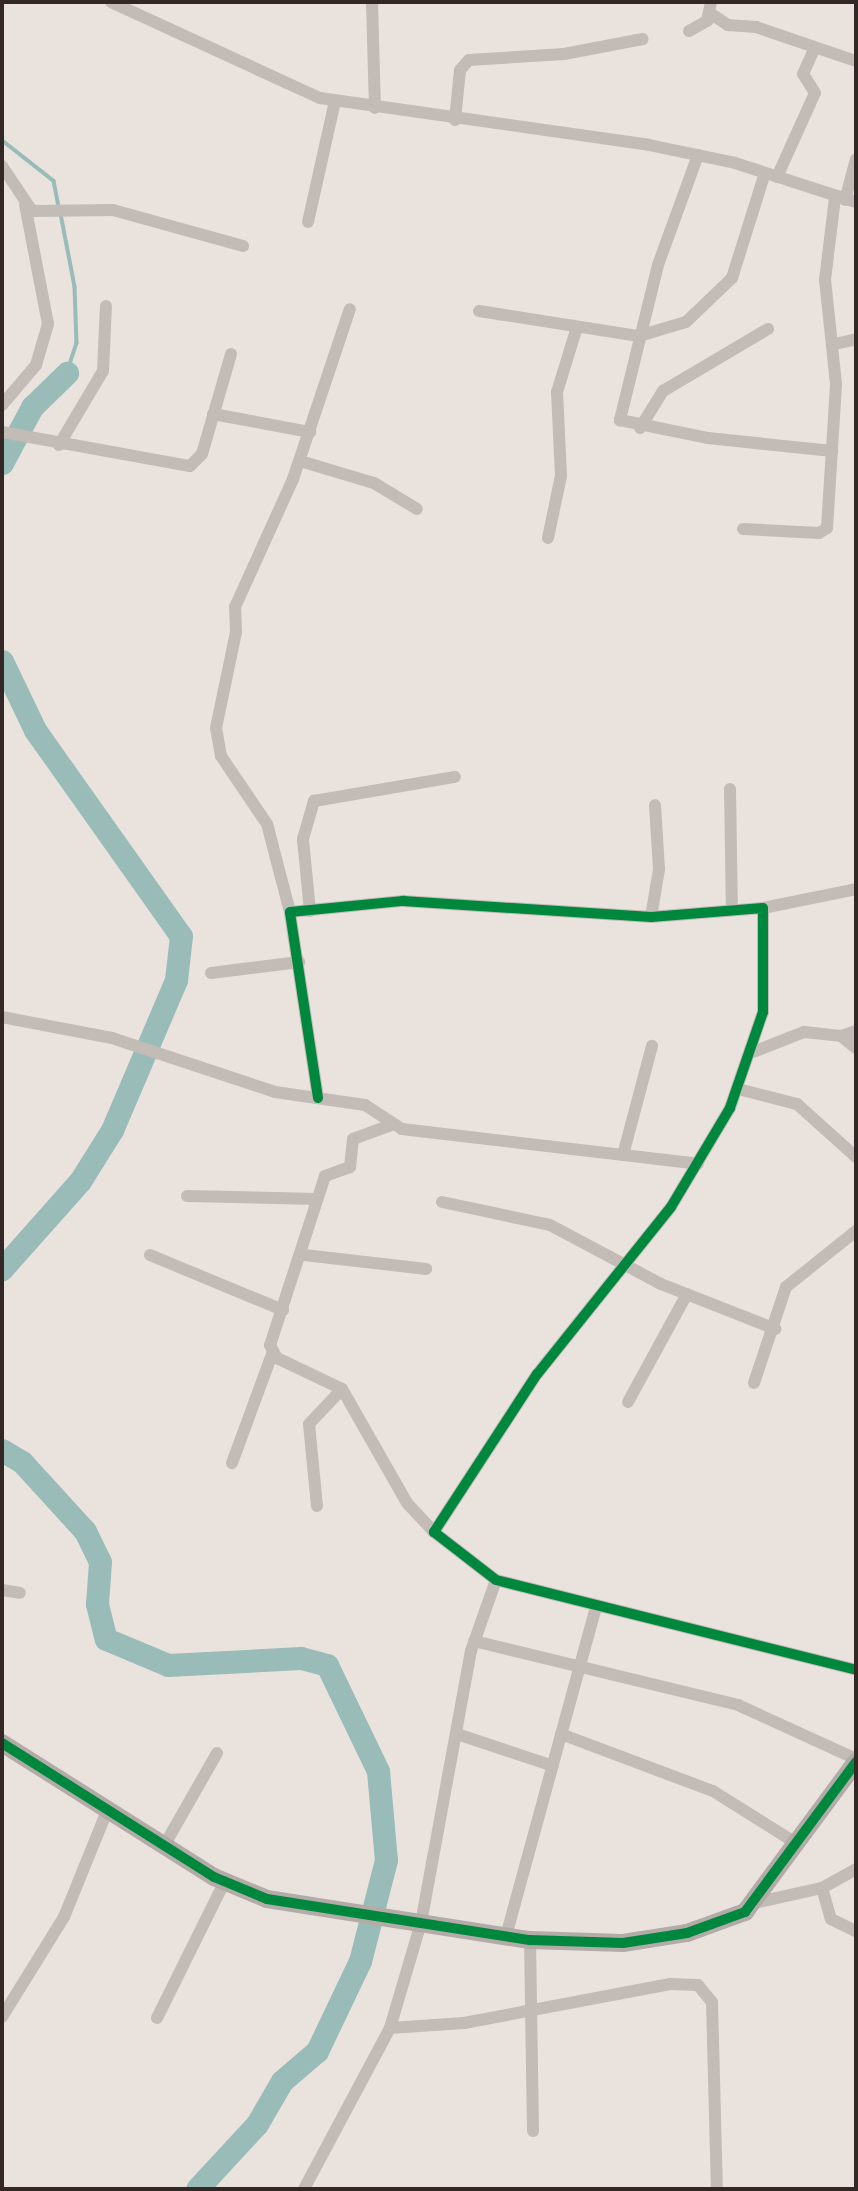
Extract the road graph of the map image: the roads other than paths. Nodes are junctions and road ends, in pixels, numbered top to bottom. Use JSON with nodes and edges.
{"nodes":[{"id":1,"x":111,"y":2,"type":"edge"},
{"id":2,"x":372,"y":2,"type":"edge"},
{"id":3,"x":711,"y":7,"type":"edge"},
{"id":4,"x":688,"y":31,"type":"dead end"},
{"id":5,"x":643,"y":39,"type":"dead end"},
{"id":6,"x":814,"y":49,"type":"junction"},
{"id":7,"x":856,"y":61,"type":"edge"},
{"id":8,"x":335,"y":101,"type":"junction"},
{"id":9,"x":375,"y":108,"type":"junction"},
{"id":10,"x":454,"y":120,"type":"junction"},
{"id":11,"x":698,"y":155,"type":"junction"},
{"id":12,"x":856,"y":159,"type":"edge"},
{"id":13,"x":2,"y":166,"type":"edge"},
{"id":14,"x":771,"y":175,"type":"junction"},
{"id":15,"x":845,"y":200,"type":"edge"},
{"id":16,"x":29,"y":208,"type":"junction"},
{"id":17,"x":308,"y":222,"type":"dead end"},
{"id":18,"x":243,"y":246,"type":"dead end"},
{"id":19,"x":106,"y":306,"type":"dead end"},
{"id":20,"x":350,"y":309,"type":"dead end"},
{"id":21,"x":479,"y":312,"type":"dead end"},
{"id":22,"x":577,"y":327,"type":"junction"},
{"id":23,"x":768,"y":329,"type":"dead end"},
{"id":24,"x":639,"y":336,"type":"junction"},
{"id":25,"x":856,"y":339,"type":"edge"},
{"id":26,"x":835,"y":344,"type":"junction"},
{"id":27,"x":231,"y":354,"type":"dead end"},
{"id":28,"x":2,"y":405,"type":"edge"},
{"id":29,"x":213,"y":414,"type":"junction"},
{"id":30,"x":640,"y":428,"type":"junction"},
{"id":31,"x":2,"y":432,"type":"edge"},
{"id":32,"x":310,"y":432,"type":"junction"},
{"id":33,"x":59,"y":446,"type":"junction"},
{"id":34,"x":832,"y":451,"type":"junction"},
{"id":35,"x":300,"y":461,"type":"junction"},
{"id":36,"x":416,"y":509,"type":"dead end"},
{"id":37,"x":743,"y":529,"type":"dead end"},
{"id":38,"x":548,"y":538,"type":"dead end"},
{"id":39,"x":455,"y":777,"type":"dead end"},
{"id":40,"x":730,"y":789,"type":"dead end"},
{"id":41,"x":655,"y":805,"type":"dead end"},
{"id":42,"x":856,"y":889,"type":"edge"},
{"id":43,"x":763,"y":908,"type":"junction"},
{"id":44,"x":732,"y":910,"type":"junction"},
{"id":45,"x":310,"y":911,"type":"junction"},
{"id":46,"x":290,"y":912,"type":"junction"},
{"id":47,"x":651,"y":917,"type":"junction"},
{"id":48,"x":299,"y":962,"type":"junction"},
{"id":49,"x":211,"y":973,"type":"dead end"},
{"id":50,"x":2,"y":1017,"type":"edge"},
{"id":51,"x":856,"y":1031,"type":"edge"},
{"id":52,"x":841,"y":1036,"type":"junction"},
{"id":53,"x":652,"y":1046,"type":"dead end"},
{"id":54,"x":856,"y":1048,"type":"edge"},
{"id":55,"x":753,"y":1052,"type":"junction"},
{"id":56,"x":738,"y":1089,"type":"junction"},
{"id":57,"x":318,"y":1098,"type":"junction"},
{"id":58,"x":391,"y":1125,"type":"junction"},
{"id":59,"x":623,"y":1155,"type":"junction"},
{"id":60,"x":856,"y":1157,"type":"edge"},
{"id":61,"x":698,"y":1164,"type":"junction"},
{"id":62,"x":187,"y":1196,"type":"dead end"},
{"id":63,"x":316,"y":1199,"type":"junction"},
{"id":64,"x":442,"y":1202,"type":"dead end"},
{"id":65,"x":856,"y":1231,"type":"edge"},
{"id":66,"x":150,"y":1255,"type":"dead end"},
{"id":67,"x":303,"y":1255,"type":"junction"},
{"id":68,"x":629,"y":1266,"type":"junction"},
{"id":69,"x":426,"y":1269,"type":"dead end"},
{"id":70,"x":687,"y":1294,"type":"junction"},
{"id":71,"x":283,"y":1310,"type":"junction"},
{"id":72,"x":775,"y":1329,"type":"junction"},
{"id":73,"x":272,"y":1354,"type":"junction"},
{"id":74,"x":754,"y":1383,"type":"dead end"},
{"id":75,"x":342,"y":1389,"type":"junction"},
{"id":76,"x":628,"y":1402,"type":"dead end"},
{"id":77,"x":232,"y":1463,"type":"dead end"},
{"id":78,"x":317,"y":1506,"type":"dead end"},
{"id":79,"x":434,"y":1532,"type":"junction"},
{"id":80,"x":496,"y":1580,"type":"junction"},
{"id":81,"x":2,"y":1590,"type":"edge"},
{"id":82,"x":20,"y":1593,"type":"dead end"},
{"id":83,"x":596,"y":1607,"type":"junction"},
{"id":84,"x":474,"y":1641,"type":"junction"},
{"id":85,"x":578,"y":1665,"type":"junction"},
{"id":86,"x":856,"y":1670,"type":"edge"},
{"id":87,"x":457,"y":1734,"type":"junction"},
{"id":88,"x":561,"y":1734,"type":"junction"},
{"id":89,"x":2,"y":1743,"type":"edge"},
{"id":90,"x":217,"y":1753,"type":"dead end"},
{"id":91,"x":856,"y":1760,"type":"edge"},
{"id":92,"x":553,"y":1766,"type":"junction"},
{"id":93,"x":107,"y":1811,"type":"junction"},
{"id":94,"x":796,"y":1843,"type":"junction"},
{"id":95,"x":164,"y":1846,"type":"junction"},
{"id":96,"x":856,"y":1869,"type":"edge"},
{"id":97,"x":225,"y":1881,"type":"junction"},
{"id":98,"x":822,"y":1888,"type":"junction"},
{"id":99,"x":754,"y":1903,"type":"junction"},
{"id":100,"x":421,"y":1923,"type":"junction"},
{"id":101,"x":856,"y":1931,"type":"edge"},
{"id":102,"x":506,"y":1936,"type":"junction"},
{"id":103,"x":530,"y":1940,"type":"junction"},
{"id":104,"x":534,"y":2011,"type":"junction"},
{"id":105,"x":2,"y":2017,"type":"edge"},
{"id":106,"x":157,"y":2018,"type":"dead end"},
{"id":107,"x":390,"y":2028,"type":"junction"},
{"id":108,"x":533,"y":2131,"type":"dead end"},
{"id":109,"x":303,"y":2189,"type":"edge"},
{"id":110,"x":717,"y":2189,"type":"edge"}],
"edges":[{"from":1,"to":8,"type":"street"},
{"from":2,"to":9,"type":"street"},
{"from":3,"to":4,"type":"street"},
{"from":3,"to":6,"type":"street"},
{"from":5,"to":10,"type":"street"},
{"from":6,"to":7,"type":"street"},
{"from":6,"to":14,"type":"street"},
{"from":8,"to":9,"type":"street"},
{"from":8,"to":17,"type":"street"},
{"from":9,"to":10,"type":"street"},
{"from":10,"to":11,"type":"street"},
{"from":11,"to":14,"type":"street"},
{"from":11,"to":24,"type":"street"},
{"from":12,"to":15,"type":"street"},
{"from":13,"to":16,"type":"street"},
{"from":14,"to":15,"type":"street"},
{"from":14,"to":24,"type":"street"},
{"from":15,"to":26,"type":"street"},
{"from":16,"to":18,"type":"street"},
{"from":16,"to":28,"type":"street"},
{"from":19,"to":33,"type":"street"},
{"from":20,"to":32,"type":"street"},
{"from":21,"to":22,"type":"street"},
{"from":22,"to":24,"type":"street"},
{"from":22,"to":38,"type":"street"},
{"from":23,"to":30,"type":"street"},
{"from":24,"to":30,"type":"street"},
{"from":25,"to":26,"type":"street"},
{"from":26,"to":34,"type":"street"},
{"from":27,"to":29,"type":"street"},
{"from":29,"to":32,"type":"street"},
{"from":29,"to":33,"type":"street"},
{"from":30,"to":34,"type":"street"},
{"from":31,"to":33,"type":"street"},
{"from":32,"to":35,"type":"street"},
{"from":34,"to":37,"type":"street"},
{"from":35,"to":36,"type":"street"},
{"from":35,"to":46,"type":"street"},
{"from":39,"to":45,"type":"street"},
{"from":40,"to":44,"type":"street"},
{"from":41,"to":47,"type":"street"},
{"from":42,"to":43,"type":"street"},
{"from":43,"to":44,"type":"street"},
{"from":43,"to":55,"type":"street"},
{"from":44,"to":47,"type":"street"},
{"from":45,"to":46,"type":"street"},
{"from":45,"to":47,"type":"street"},
{"from":46,"to":48,"type":"street"},
{"from":48,"to":49,"type":"street"},
{"from":48,"to":57,"type":"street"},
{"from":50,"to":57,"type":"street"},
{"from":51,"to":52,"type":"street"},
{"from":52,"to":54,"type":"street"},
{"from":52,"to":55,"type":"street"},
{"from":53,"to":59,"type":"street"},
{"from":55,"to":56,"type":"street"},
{"from":56,"to":60,"type":"street"},
{"from":56,"to":61,"type":"street"},
{"from":57,"to":58,"type":"street"},
{"from":58,"to":59,"type":"street"},
{"from":58,"to":63,"type":"street"},
{"from":59,"to":61,"type":"street"},
{"from":61,"to":68,"type":"street"},
{"from":62,"to":63,"type":"street"},
{"from":63,"to":67,"type":"street"},
{"from":64,"to":68,"type":"street"},
{"from":65,"to":72,"type":"street"},
{"from":66,"to":71,"type":"street"},
{"from":67,"to":69,"type":"street"},
{"from":67,"to":71,"type":"street"},
{"from":68,"to":70,"type":"street"},
{"from":68,"to":79,"type":"street"},
{"from":70,"to":72,"type":"street"},
{"from":70,"to":76,"type":"street"},
{"from":71,"to":73,"type":"street"},
{"from":72,"to":74,"type":"street"},
{"from":73,"to":75,"type":"street"},
{"from":73,"to":77,"type":"street"},
{"from":75,"to":78,"type":"street"},
{"from":75,"to":79,"type":"street"},
{"from":79,"to":80,"type":"street"},
{"from":80,"to":83,"type":"street"},
{"from":80,"to":84,"type":"street"},
{"from":81,"to":82,"type":"street"},
{"from":83,"to":85,"type":"street"},
{"from":83,"to":86,"type":"street"},
{"from":84,"to":85,"type":"street"},
{"from":84,"to":87,"type":"street"},
{"from":85,"to":88,"type":"street"},
{"from":85,"to":91,"type":"street"},
{"from":87,"to":92,"type":"street"},
{"from":87,"to":100,"type":"street"},
{"from":88,"to":92,"type":"street"},
{"from":88,"to":94,"type":"street"},
{"from":89,"to":93,"type":"street"},
{"from":90,"to":95,"type":"street"},
{"from":91,"to":94,"type":"street"},
{"from":92,"to":102,"type":"street"},
{"from":93,"to":95,"type":"street"},
{"from":93,"to":105,"type":"street"},
{"from":94,"to":99,"type":"street"},
{"from":95,"to":97,"type":"street"},
{"from":96,"to":98,"type":"street"},
{"from":97,"to":100,"type":"street"},
{"from":97,"to":106,"type":"street"},
{"from":98,"to":99,"type":"street"},
{"from":98,"to":101,"type":"street"},
{"from":99,"to":103,"type":"street"},
{"from":100,"to":102,"type":"street"},
{"from":100,"to":107,"type":"street"},
{"from":102,"to":103,"type":"street"},
{"from":103,"to":104,"type":"street"},
{"from":104,"to":107,"type":"street"},
{"from":104,"to":108,"type":"street"},
{"from":104,"to":110,"type":"street"},
{"from":107,"to":109,"type":"street"}]}
